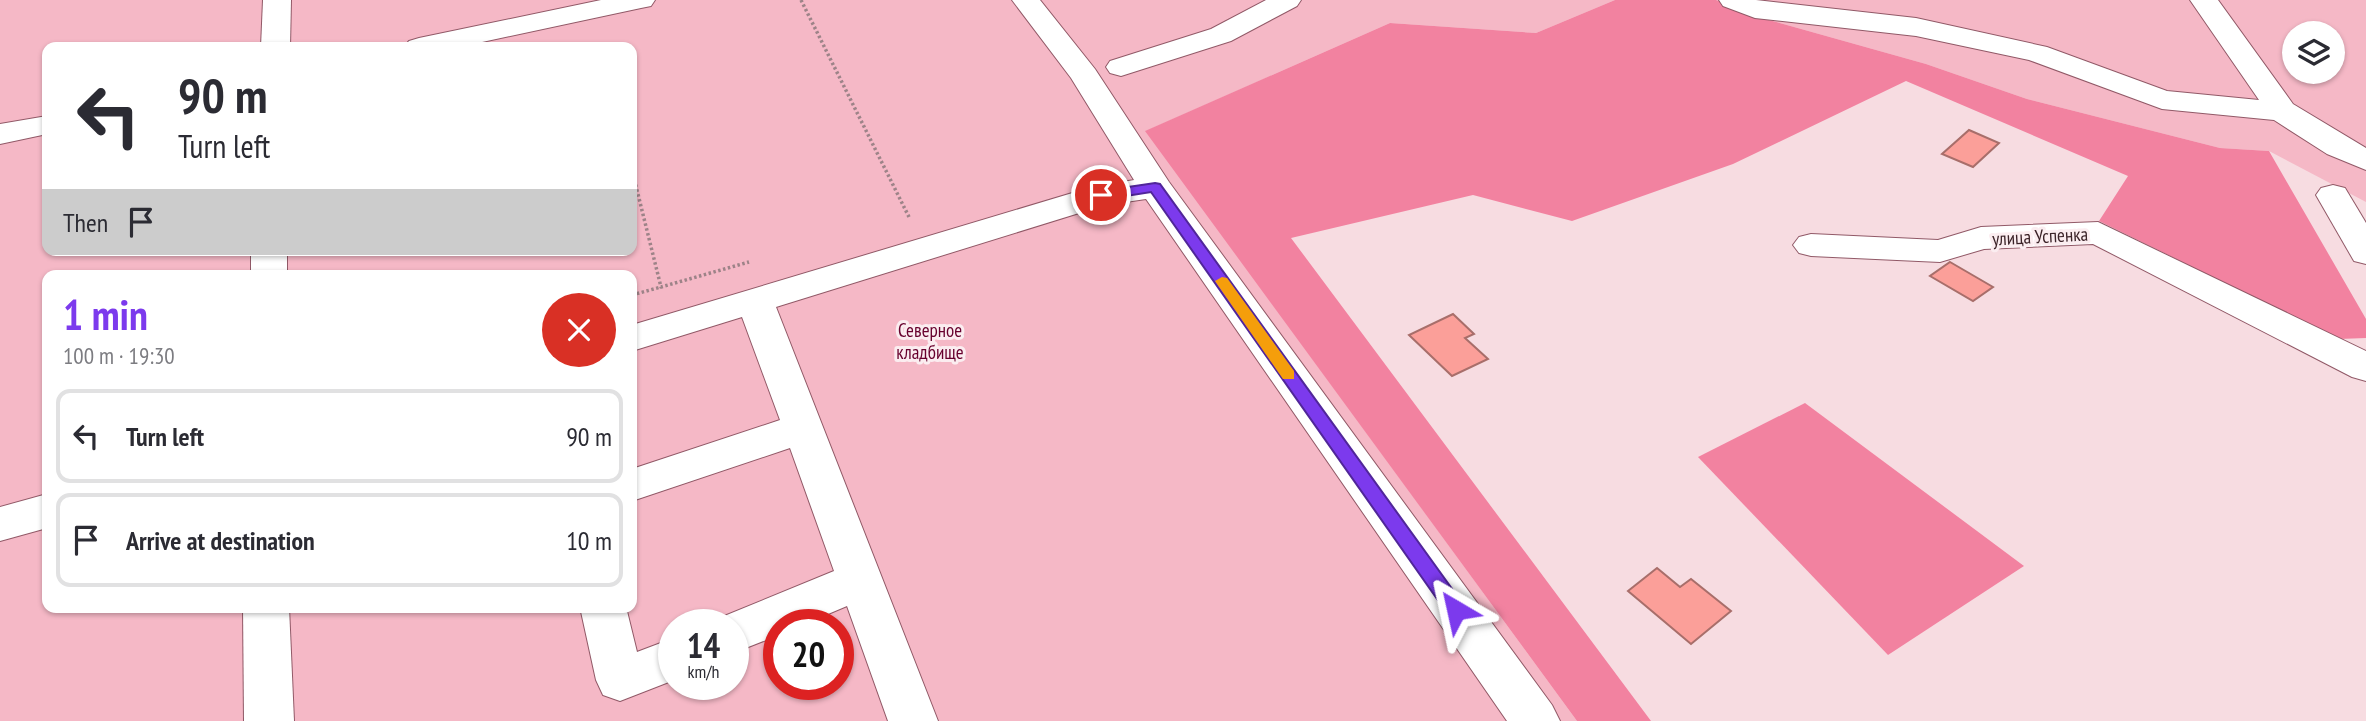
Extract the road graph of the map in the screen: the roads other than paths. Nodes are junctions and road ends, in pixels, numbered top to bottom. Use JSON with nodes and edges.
{"nodes":[{"id":1,"x":277,"y":0,"type":"edge"},
{"id":2,"x":641,"y":0,"type":"edge"},
{"id":3,"x":1026,"y":0,"type":"edge"},
{"id":4,"x":1287,"y":0,"type":"edge"},
{"id":5,"x":1732,"y":0,"type":"edge"},
{"id":6,"x":2204,"y":0,"type":"edge"},
{"id":7,"x":276,"y":42,"type":"edge"},
{"id":8,"x":443,"y":42,"type":"edge"},
{"id":9,"x":1121,"y":66,"type":"dead end"},
{"id":10,"x":2282,"y":111,"type":"junction"},
{"id":11,"x":42,"y":126,"type":"edge"},
{"id":12,"x":0,"y":134,"type":"edge"},
{"id":13,"x":2366,"y":160,"type":"edge"},
{"id":14,"x":1155,"y":187,"type":"junction"},
{"id":15,"x":2333,"y":195,"type":"dead end"},
{"id":16,"x":1811,"y":244,"type":"dead end"},
{"id":17,"x":2366,"y":253,"type":"edge"},
{"id":18,"x":753,"y":281,"type":"junction"},
{"id":19,"x":637,"y":336,"type":"edge"},
{"id":20,"x":2366,"y":367,"type":"edge"},
{"id":21,"x":802,"y":428,"type":"junction"},
{"id":22,"x":637,"y":483,"type":"edge"},
{"id":23,"x":42,"y":512,"type":"edge"},
{"id":24,"x":0,"y":524,"type":"edge"},
{"id":25,"x":860,"y":580,"type":"junction"},
{"id":26,"x":266,"y":613,"type":"edge"},
{"id":27,"x":604,"y":613,"type":"edge"},
{"id":28,"x":749,"y":626,"type":"edge"},
{"id":29,"x":658,"y":665,"type":"edge"},
{"id":30,"x":269,"y":721,"type":"edge"},
{"id":31,"x":914,"y":721,"type":"edge"},
{"id":32,"x":1535,"y":721,"type":"edge"}],
"edges":[{"from":1,"to":7,"type":"street"},
{"from":2,"to":8,"type":"street"},
{"from":3,"to":14,"type":"street"},
{"from":4,"to":9,"type":"street"},
{"from":5,"to":10,"type":"street"},
{"from":6,"to":10,"type":"street"},
{"from":10,"to":13,"type":"street"},
{"from":11,"to":12,"type":"street"},
{"from":14,"to":18,"type":"street"},
{"from":14,"to":32,"type":"street"},
{"from":15,"to":17,"type":"street"},
{"from":16,"to":20,"type":"street","name":"улица Успенка"},
{"from":18,"to":19,"type":"street"},
{"from":18,"to":21,"type":"street"},
{"from":21,"to":22,"type":"street"},
{"from":21,"to":25,"type":"street"},
{"from":23,"to":24,"type":"street"},
{"from":25,"to":28,"type":"street"},
{"from":25,"to":31,"type":"street"},
{"from":26,"to":30,"type":"street"},
{"from":27,"to":29,"type":"street"}]}
